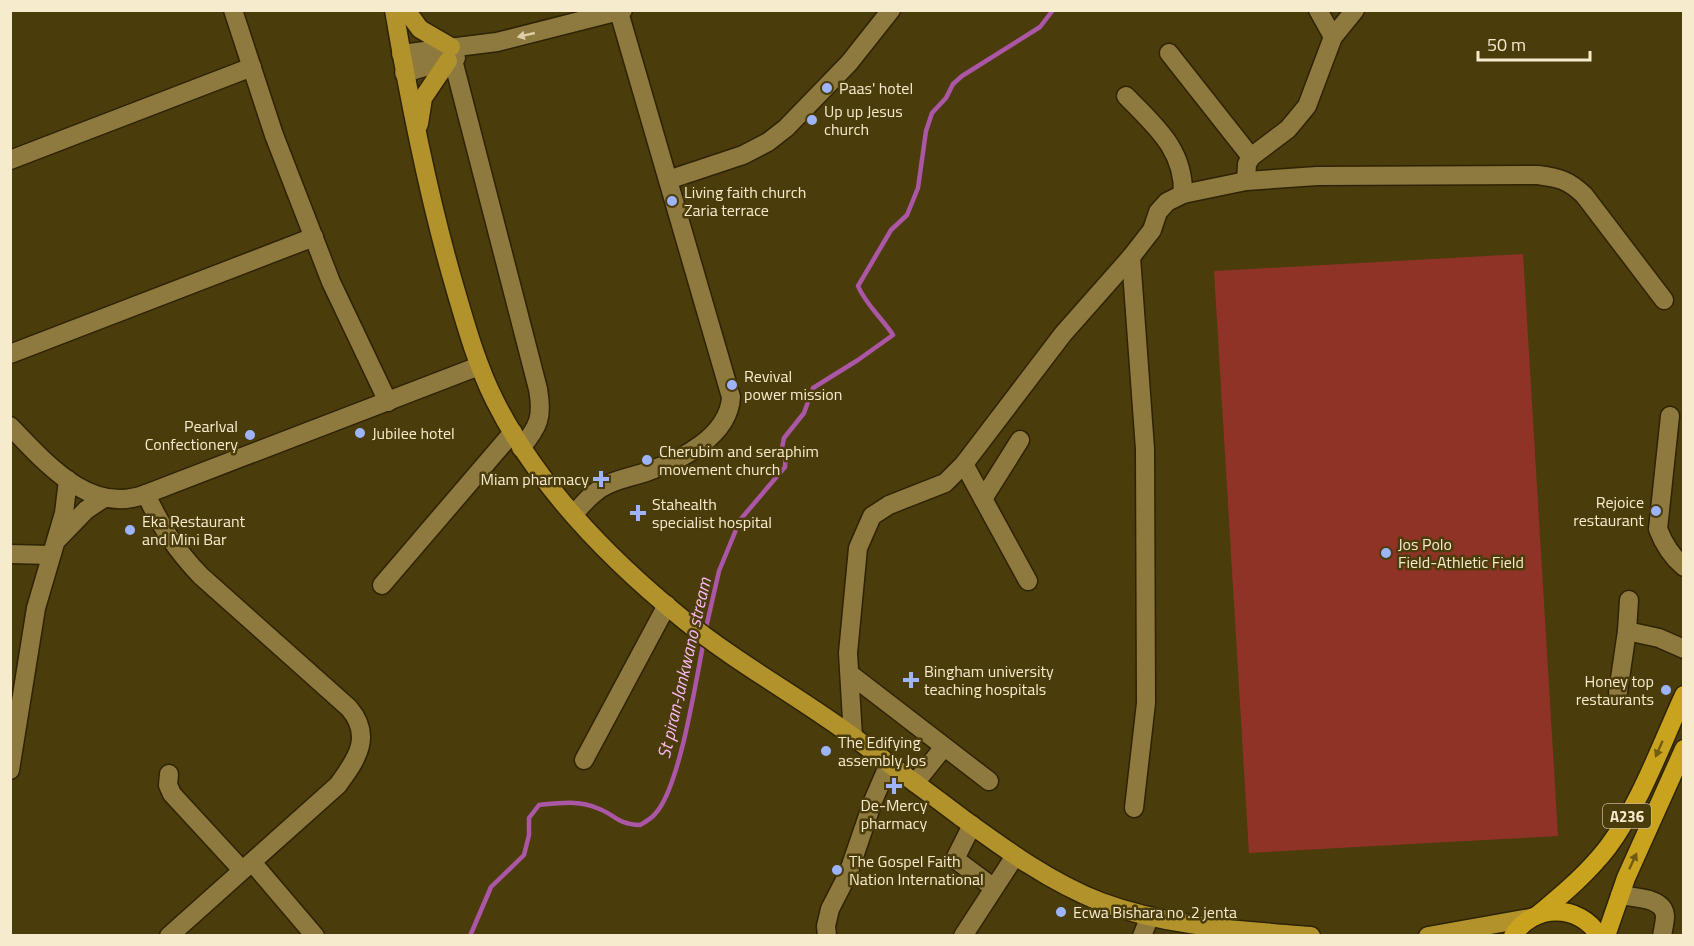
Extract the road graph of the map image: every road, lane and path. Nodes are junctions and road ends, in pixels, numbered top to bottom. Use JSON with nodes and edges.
{"nodes":[{"id":1,"x":233,"y":10,"type":"edge"},
{"id":2,"x":394,"y":10,"type":"edge"},
{"id":3,"x":406,"y":10,"type":"edge"},
{"id":4,"x":891,"y":10,"type":"edge"},
{"id":5,"x":1318,"y":10,"type":"edge"},
{"id":6,"x":1355,"y":10,"type":"edge"},
{"id":7,"x":621,"y":11,"type":"edge"},
{"id":8,"x":560,"y":18,"type":"edge"},
{"id":9,"x":1333,"y":37,"type":"junction"},
{"id":10,"x":1169,"y":53,"type":"dead end"},
{"id":11,"x":401,"y":54,"type":"junction"},
{"id":12,"x":451,"y":56,"type":"junction"},
{"id":13,"x":252,"y":67,"type":"junction"},
{"id":14,"x":404,"y":73,"type":"junction"},
{"id":15,"x":1126,"y":96,"type":"dead end"},
{"id":16,"x":418,"y":144,"type":"junction"},
{"id":17,"x":1251,"y":157,"type":"junction"},
{"id":18,"x":10,"y":160,"type":"edge"},
{"id":19,"x":668,"y":180,"type":"junction"},
{"id":20,"x":1246,"y":181,"type":"junction"},
{"id":21,"x":1183,"y":194,"type":"junction"},
{"id":22,"x":314,"y":237,"type":"junction"},
{"id":23,"x":1131,"y":257,"type":"junction"},
{"id":24,"x":1664,"y":300,"type":"dead end"},
{"id":25,"x":10,"y":354,"type":"edge"},
{"id":26,"x":479,"y":366,"type":"junction"},
{"id":27,"x":388,"y":402,"type":"junction"},
{"id":28,"x":1670,"y":416,"type":"dead end"},
{"id":29,"x":10,"y":426,"type":"edge"},
{"id":30,"x":517,"y":440,"type":"junction"},
{"id":31,"x":1020,"y":440,"type":"dead end"},
{"id":32,"x":964,"y":464,"type":"junction"},
{"id":33,"x":68,"y":480,"type":"junction"},
{"id":34,"x":146,"y":494,"type":"junction"},
{"id":35,"x":104,"y":498,"type":"junction"},
{"id":36,"x":983,"y":499,"type":"junction"},
{"id":37,"x":574,"y":514,"type":"junction"},
{"id":38,"x":53,"y":548,"type":"junction"},
{"id":39,"x":10,"y":554,"type":"edge"},
{"id":40,"x":1683,"y":567,"type":"edge"},
{"id":41,"x":1028,"y":581,"type":"dead end"},
{"id":42,"x":382,"y":585,"type":"dead end"},
{"id":43,"x":1629,"y":600,"type":"dead end"},
{"id":44,"x":667,"y":605,"type":"junction"},
{"id":45,"x":1627,"y":631,"type":"junction"},
{"id":46,"x":1683,"y":650,"type":"edge"},
{"id":47,"x":850,"y":674,"type":"junction"},
{"id":48,"x":1618,"y":692,"type":"dead end"},
{"id":49,"x":1683,"y":695,"type":"edge"},
{"id":50,"x":14,"y":723,"type":"edge"},
{"id":51,"x":853,"y":737,"type":"junction"},
{"id":52,"x":944,"y":747,"type":"junction"},
{"id":53,"x":1683,"y":749,"type":"edge"},
{"id":54,"x":584,"y":760,"type":"dead end"},
{"id":55,"x":890,"y":764,"type":"junction"},
{"id":56,"x":10,"y":770,"type":"edge"},
{"id":57,"x":169,"y":774,"type":"dead end"},
{"id":58,"x":989,"y":781,"type":"dead end"},
{"id":59,"x":915,"y":783,"type":"junction"},
{"id":60,"x":1134,"y":808,"type":"dead end"},
{"id":61,"x":972,"y":825,"type":"junction"},
{"id":62,"x":1015,"y":856,"type":"junction"},
{"id":63,"x":247,"y":866,"type":"junction"},
{"id":64,"x":994,"y":888,"type":"junction"},
{"id":65,"x":1620,"y":895,"type":"junction"},
{"id":66,"x":1150,"y":916,"type":"junction"},
{"id":67,"x":1535,"y":916,"type":"junction"},
{"id":68,"x":169,"y":936,"type":"edge"},
{"id":69,"x":315,"y":936,"type":"edge"},
{"id":70,"x":827,"y":936,"type":"edge"},
{"id":71,"x":963,"y":936,"type":"edge"},
{"id":72,"x":1142,"y":936,"type":"edge"},
{"id":73,"x":1311,"y":936,"type":"edge"},
{"id":74,"x":1428,"y":936,"type":"edge"},
{"id":75,"x":1513,"y":936,"type":"edge"},
{"id":76,"x":1599,"y":936,"type":"edge"},
{"id":77,"x":1606,"y":936,"type":"edge"},
{"id":78,"x":1662,"y":936,"type":"edge"}],
"edges":[{"from":1,"to":13,"type":"street"},
{"from":2,"to":11,"type":"main road"},
{"from":3,"to":12,"type":"main road"},
{"from":4,"to":19,"type":"street"},
{"from":5,"to":9,"type":"street"},
{"from":6,"to":9,"type":"street"},
{"from":7,"to":8,"type":"street"},
{"from":7,"to":19,"type":"street"},
{"from":8,"to":12,"type":"street","one_way":true},
{"from":9,"to":17,"type":"street"},
{"from":10,"to":17,"type":"street"},
{"from":11,"to":12,"type":"street"},
{"from":11,"to":14,"type":"main road"},
{"from":12,"to":14,"type":"street"},
{"from":12,"to":16,"type":"main road"},
{"from":12,"to":30,"type":"street"},
{"from":13,"to":18,"type":"street"},
{"from":13,"to":22,"type":"street"},
{"from":14,"to":16,"type":"main road"},
{"from":15,"to":21,"type":"street"},
{"from":16,"to":26,"type":"main road"},
{"from":17,"to":20,"type":"street"},
{"from":19,"to":37,"type":"street"},
{"from":20,"to":21,"type":"street"},
{"from":20,"to":24,"type":"street"},
{"from":21,"to":23,"type":"street"},
{"from":22,"to":25,"type":"street"},
{"from":22,"to":27,"type":"street"},
{"from":23,"to":32,"type":"street"},
{"from":23,"to":60,"type":"street"},
{"from":26,"to":27,"type":"street"},
{"from":26,"to":30,"type":"main road"},
{"from":27,"to":34,"type":"street"},
{"from":28,"to":40,"type":"street"},
{"from":29,"to":33,"type":"street"},
{"from":30,"to":37,"type":"main road"},
{"from":30,"to":42,"type":"street"},
{"from":31,"to":36,"type":"street"},
{"from":32,"to":36,"type":"street"},
{"from":32,"to":47,"type":"street"},
{"from":33,"to":35,"type":"street"},
{"from":33,"to":38,"type":"street"},
{"from":34,"to":35,"type":"street"},
{"from":34,"to":63,"type":"street"},
{"from":35,"to":38,"type":"street"},
{"from":36,"to":41,"type":"street"},
{"from":37,"to":44,"type":"main road"},
{"from":38,"to":39,"type":"street"},
{"from":38,"to":50,"type":"street"},
{"from":43,"to":45,"type":"street"},
{"from":44,"to":51,"type":"main road"},
{"from":44,"to":54,"type":"street"},
{"from":45,"to":46,"type":"street"},
{"from":45,"to":48,"type":"street"},
{"from":47,"to":51,"type":"street"},
{"from":47,"to":52,"type":"street"},
{"from":49,"to":67,"type":"highway","number":"A236","one_way":true},
{"from":50,"to":56,"type":"street"},
{"from":51,"to":55,"type":"main road"},
{"from":52,"to":58,"type":"street"},
{"from":52,"to":59,"type":"street"},
{"from":65,"to":53,"type":"highway","number":"A236","one_way":true},
{"from":55,"to":59,"type":"main road"},
{"from":55,"to":70,"type":"street"},
{"from":57,"to":63,"type":"street"},
{"from":59,"to":61,"type":"main road"},
{"from":61,"to":62,"type":"main road"},
{"from":61,"to":64,"type":"street"},
{"from":62,"to":64,"type":"street"},
{"from":62,"to":66,"type":"main road"},
{"from":63,"to":68,"type":"street"},
{"from":63,"to":69,"type":"street"},
{"from":64,"to":71,"type":"street"},
{"from":65,"to":77,"type":"highway","number":"A236"},
{"from":65,"to":78,"type":"street"},
{"from":66,"to":72,"type":"street"},
{"from":66,"to":73,"type":"main road"},
{"from":67,"to":74,"type":"main road"},
{"from":67,"to":75,"type":"highway","number":"A236"},
{"from":67,"to":76,"type":"highway"}]}
